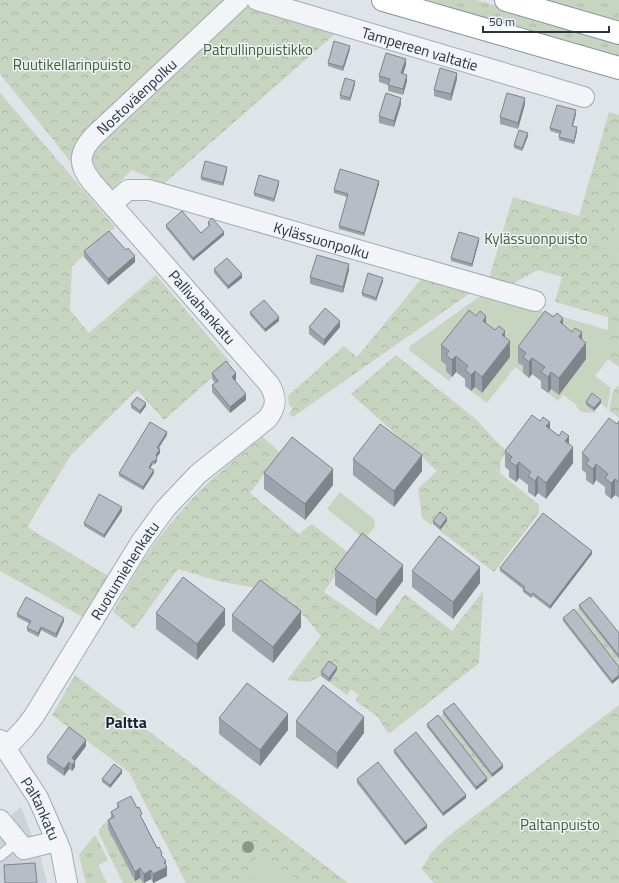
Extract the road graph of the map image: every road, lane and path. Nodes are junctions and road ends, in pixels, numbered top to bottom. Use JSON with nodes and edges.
{"nodes":[{"id":1,"x":239,"y":0,"type":"edge"},
{"id":2,"x":257,"y":0,"type":"edge"},
{"id":3,"x":383,"y":0,"type":"edge"},
{"id":4,"x":506,"y":0,"type":"edge"},
{"id":5,"x":619,"y":33,"type":"edge"},
{"id":6,"x":619,"y":68,"type":"edge"},
{"id":7,"x":584,"y":97,"type":"dead end"},
{"id":8,"x":112,"y":204,"type":"junction"},
{"id":9,"x":535,"y":301,"type":"dead end"},
{"id":10,"x":270,"y":415,"type":"joint"},
{"id":11,"x":3,"y":744,"type":"edge"},
{"id":12,"x":0,"y":820,"type":"edge"},
{"id":13,"x":57,"y":841,"type":"junction"},
{"id":14,"x":18,"y":842,"type":"junction"},
{"id":15,"x":0,"y":856,"type":"edge"},
{"id":16,"x":67,"y":883,"type":"edge"}],
"edges":[{"from":1,"to":8,"type":"street","name":"Nostoväenpolku"},
{"from":2,"to":7,"type":"street","name":"Tampereen valtatie"},
{"from":3,"to":6,"type":"highway"},
{"from":4,"to":5,"type":"highway"},
{"from":8,"to":9,"type":"street","name":"Kylässuonpolku"},
{"from":8,"to":10,"type":"street","name":"Pallivahankatu"},
{"from":10,"to":11,"type":"street","name":"Ruotumiehenkatu"},
{"from":11,"to":13,"type":"street","name":"Paltankatu"},
{"from":12,"to":14,"type":"street"},
{"from":13,"to":14,"type":"street"},
{"from":13,"to":16,"type":"street","name":"Paltankatu"},
{"from":14,"to":15,"type":"lane"}]}
